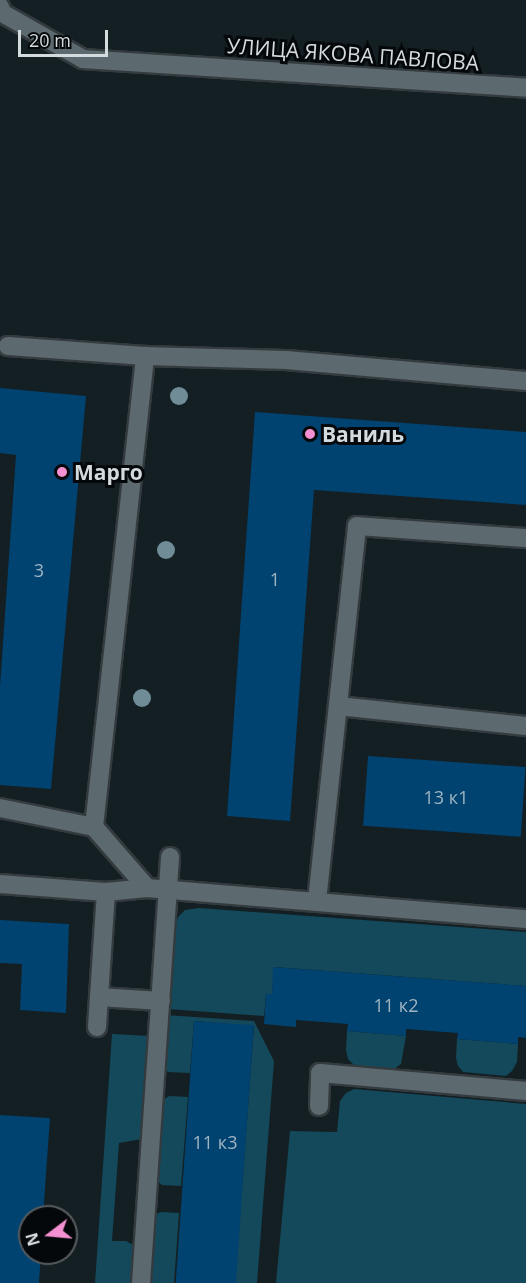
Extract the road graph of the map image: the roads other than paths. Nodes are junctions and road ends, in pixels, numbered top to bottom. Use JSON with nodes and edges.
{"nodes":[{"id":1,"x":0,"y":6,"type":"edge"},
{"id":2,"x":526,"y":88,"type":"edge"},
{"id":3,"x":8,"y":346,"type":"dead end"},
{"id":4,"x":145,"y":356,"type":"junction"},
{"id":5,"x":526,"y":381,"type":"edge"},
{"id":6,"x":526,"y":538,"type":"edge"},
{"id":7,"x":338,"y":706,"type":"junction"},
{"id":8,"x":526,"y":726,"type":"edge"},
{"id":9,"x":0,"y":808,"type":"edge"},
{"id":10,"x":94,"y":827,"type":"junction"},
{"id":11,"x":170,"y":857,"type":"dead end"},
{"id":12,"x":0,"y":884,"type":"edge"},
{"id":13,"x":147,"y":888,"type":"junction"},
{"id":14,"x":168,"y":890,"type":"junction"},
{"id":15,"x":106,"y":892,"type":"junction"},
{"id":16,"x":317,"y":901,"type":"junction"},
{"id":17,"x":526,"y":919,"type":"edge"},
{"id":18,"x":99,"y":997,"type":"junction"},
{"id":19,"x":161,"y":1001,"type":"junction"},
{"id":20,"x":98,"y":1027,"type":"dead end"},
{"id":21,"x":526,"y":1091,"type":"edge"},
{"id":22,"x":319,"y":1106,"type":"dead end"},
{"id":23,"x":141,"y":1283,"type":"edge"}],
"edges":[{"from":1,"to":2,"type":"lane","name":"УЛИЦА ЯКОВА ПАВЛОВА"},
{"from":3,"to":4,"type":"lane"},
{"from":4,"to":5,"type":"lane"},
{"from":4,"to":10,"type":"lane"},
{"from":6,"to":7,"type":"lane"},
{"from":7,"to":8,"type":"lane"},
{"from":7,"to":16,"type":"lane"},
{"from":9,"to":10,"type":"lane"},
{"from":10,"to":13,"type":"lane"},
{"from":11,"to":14,"type":"lane"},
{"from":12,"to":15,"type":"lane"},
{"from":13,"to":14,"type":"lane"},
{"from":13,"to":15,"type":"lane"},
{"from":14,"to":16,"type":"lane"},
{"from":14,"to":19,"type":"lane"},
{"from":15,"to":18,"type":"lane"},
{"from":16,"to":17,"type":"lane"},
{"from":18,"to":19,"type":"lane"},
{"from":18,"to":20,"type":"lane"},
{"from":19,"to":23,"type":"lane"},
{"from":21,"to":22,"type":"lane"}]}
